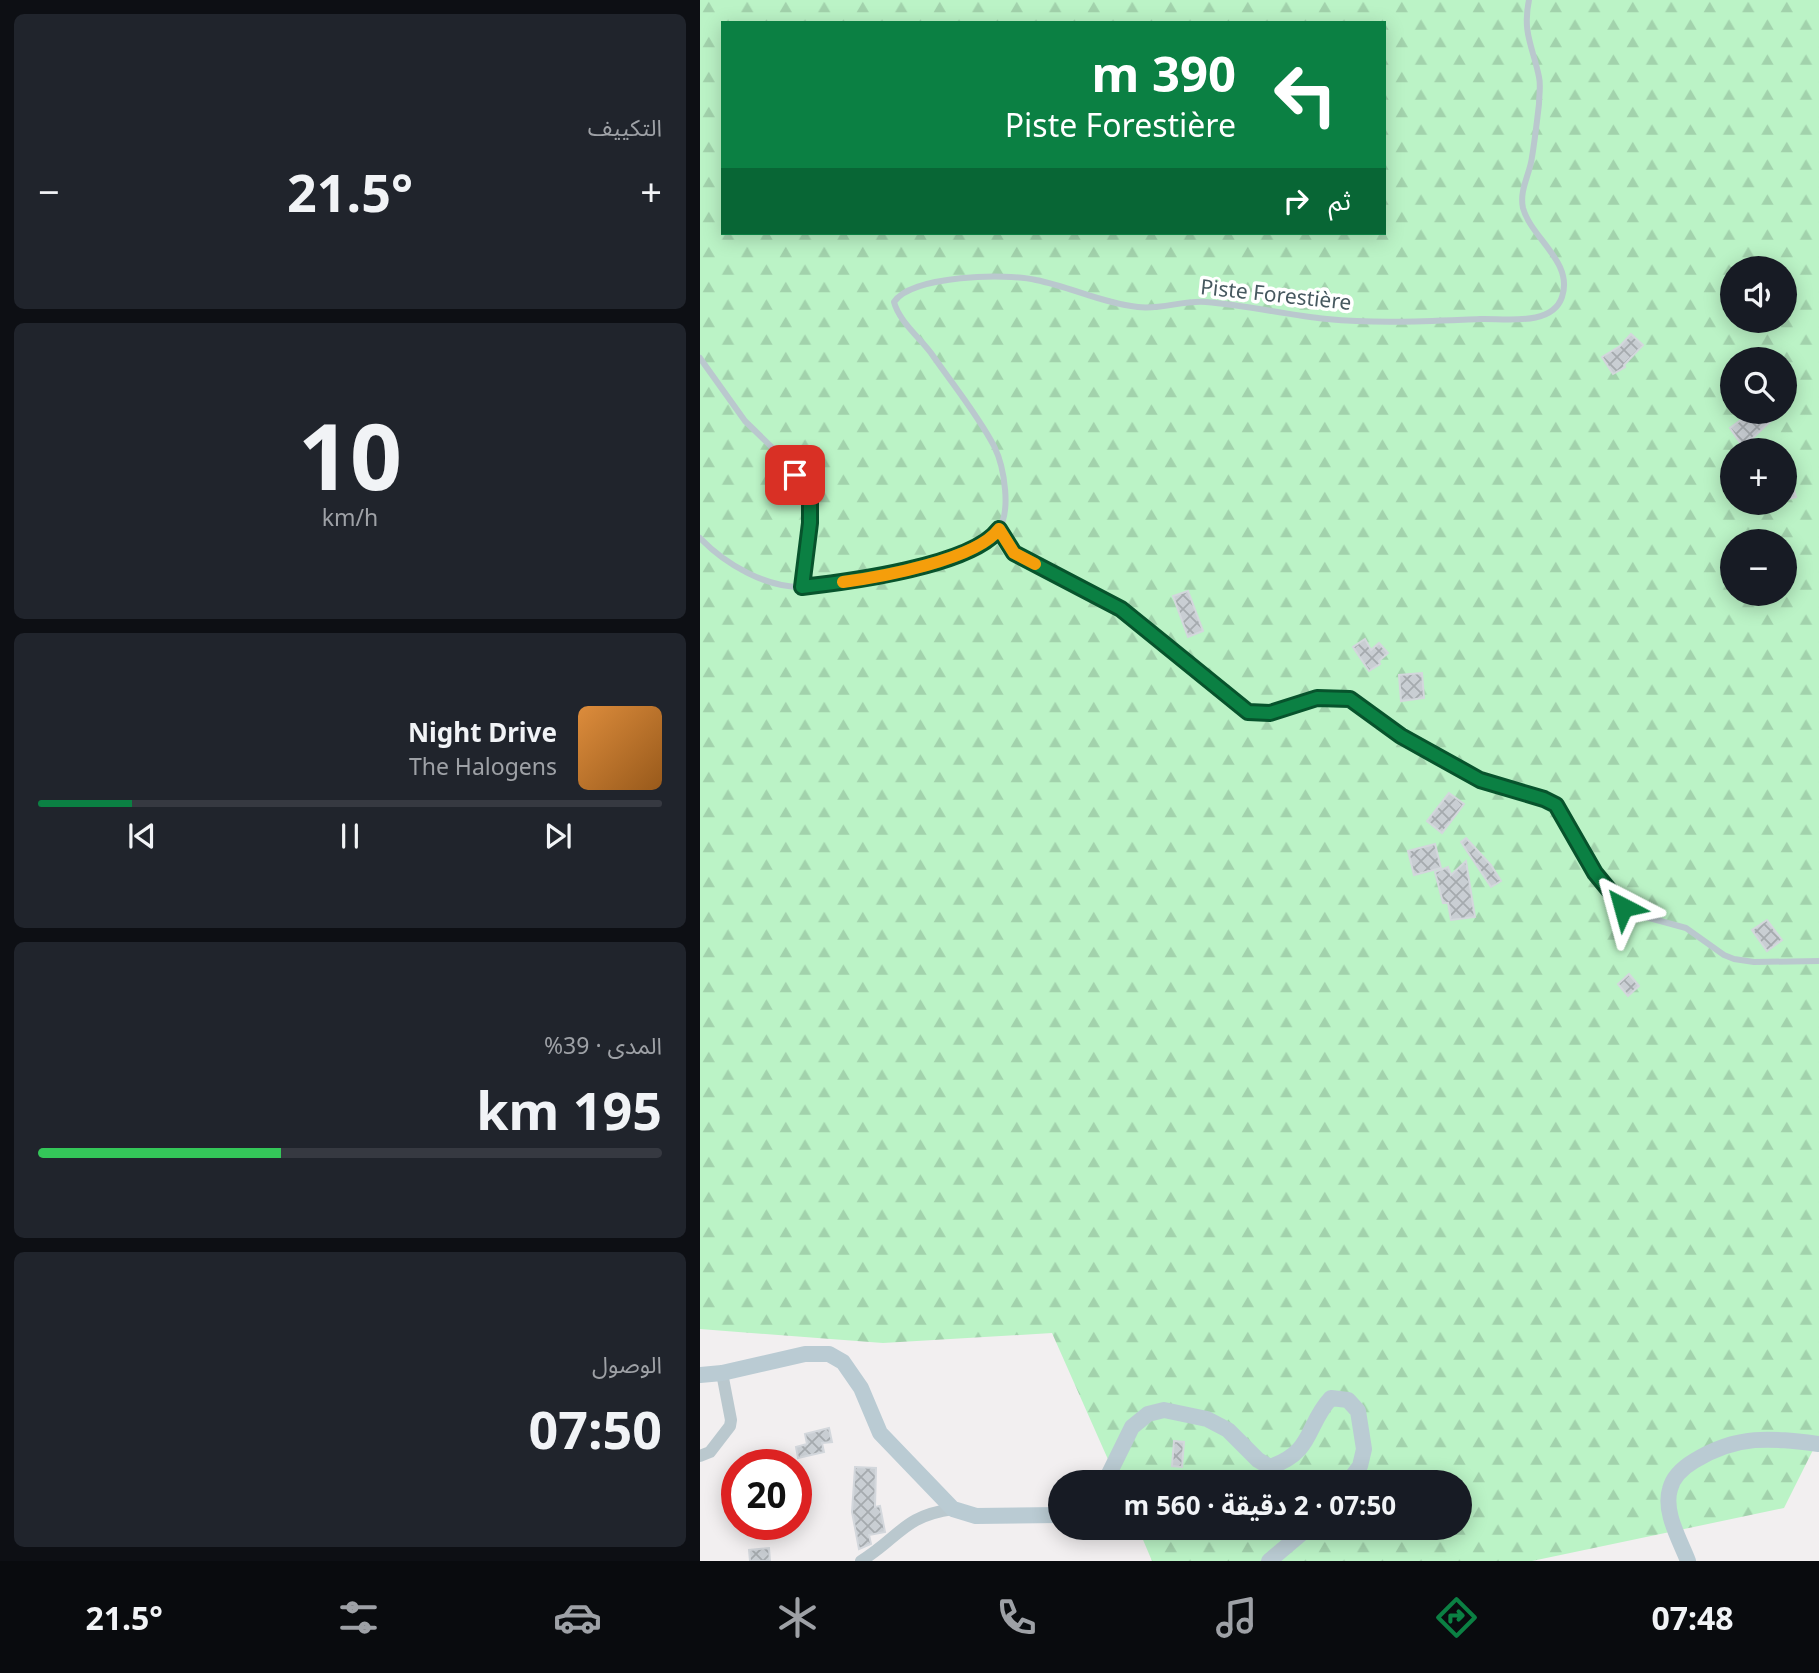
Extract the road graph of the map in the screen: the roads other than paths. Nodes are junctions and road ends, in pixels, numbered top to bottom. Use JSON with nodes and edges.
{"nodes":[{"id":1,"x":1529,"y":0,"type":"edge"},
{"id":2,"x":700,"y":358,"type":"edge"},
{"id":3,"x":999,"y":529,"type":"junction"},
{"id":4,"x":700,"y":537,"type":"edge"},
{"id":5,"x":802,"y":587,"type":"junction"},
{"id":6,"x":1819,"y":961,"type":"edge"},
{"id":7,"x":722,"y":1373,"type":"junction"},
{"id":8,"x":700,"y":1375,"type":"edge"},
{"id":9,"x":1819,"y":1444,"type":"edge"},
{"id":10,"x":700,"y":1456,"type":"edge"},
{"id":11,"x":1111,"y":1470,"type":"edge"},
{"id":12,"x":1357,"y":1470,"type":"edge"},
{"id":13,"x":953,"y":1509,"type":"junction"},
{"id":14,"x":1048,"y":1515,"type":"edge"},
{"id":15,"x":1294,"y":1540,"type":"edge"},
{"id":16,"x":861,"y":1561,"type":"edge"},
{"id":17,"x":1269,"y":1561,"type":"edge"},
{"id":18,"x":1688,"y":1561,"type":"edge"}],
"edges":[{"from":1,"to":3,"type":"lane","name":"Piste Forestière"},
{"from":2,"to":5,"type":"lane"},
{"from":3,"to":5,"type":"lane"},
{"from":3,"to":6,"type":"lane"},
{"from":4,"to":5,"type":"lane"},
{"from":7,"to":8,"type":"street"},
{"from":7,"to":10,"type":"street"},
{"from":7,"to":13,"type":"street"},
{"from":9,"to":18,"type":"street"},
{"from":11,"to":12,"type":"street"},
{"from":13,"to":14,"type":"street"},
{"from":13,"to":16,"type":"street"},
{"from":15,"to":17,"type":"street"}]}
